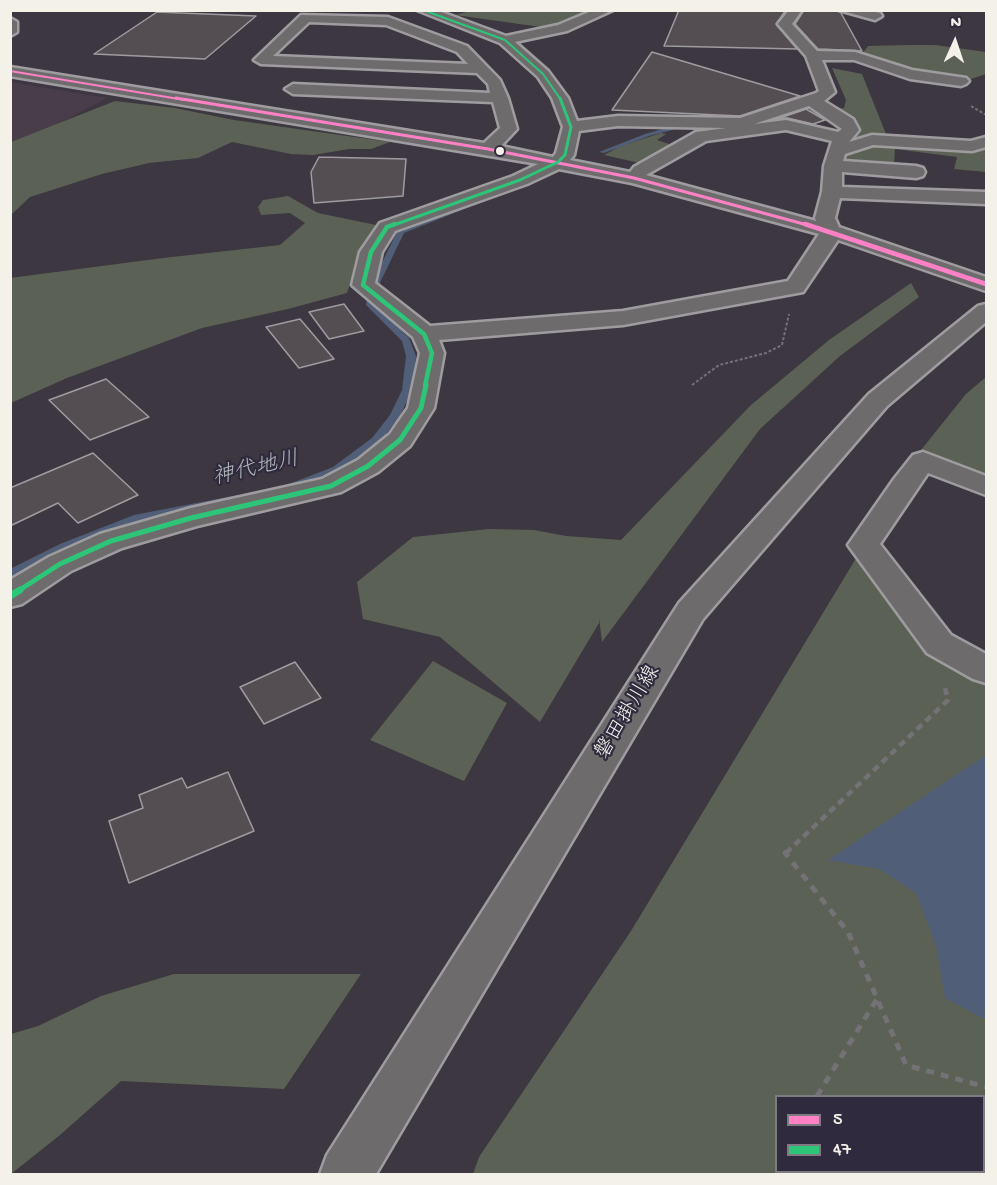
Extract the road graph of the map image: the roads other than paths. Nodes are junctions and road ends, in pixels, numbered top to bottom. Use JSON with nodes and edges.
{"nodes":[{"id":1,"x":423,"y":10,"type":"edge"},
{"id":2,"x":607,"y":10,"type":"edge"},
{"id":3,"x":796,"y":10,"type":"edge"},
{"id":4,"x":845,"y":10,"type":"edge"},
{"id":5,"x":875,"y":16,"type":"dead end"},
{"id":6,"x":10,"y":21,"type":"edge"},
{"id":7,"x":10,"y":32,"type":"edge"},
{"id":8,"x":289,"y":34,"type":"junction"},
{"id":9,"x":311,"y":34,"type":"dead end"},
{"id":10,"x":421,"y":34,"type":"junction"},
{"id":11,"x":388,"y":37,"type":"dead end"},
{"id":12,"x":505,"y":40,"type":"junction"},
{"id":13,"x":813,"y":55,"type":"junction"},
{"id":14,"x":314,"y":62,"type":"junction"},
{"id":15,"x":481,"y":69,"type":"junction"},
{"id":16,"x":10,"y":71,"type":"edge"},
{"id":17,"x":961,"y":81,"type":"dead end"},
{"id":18,"x":283,"y":94,"type":"junction"},
{"id":19,"x":500,"y":98,"type":"junction"},
{"id":20,"x":810,"y":99,"type":"junction"},
{"id":21,"x":254,"y":111,"type":"junction"},
{"id":22,"x":571,"y":127,"type":"junction"},
{"id":23,"x":987,"y":142,"type":"edge"},
{"id":24,"x":488,"y":149,"type":"junction"},
{"id":25,"x":837,"y":152,"type":"junction"},
{"id":26,"x":558,"y":162,"type":"junction"},
{"id":27,"x":916,"y":172,"type":"dead end"},
{"id":28,"x":634,"y":178,"type":"junction"},
{"id":29,"x":832,"y":192,"type":"junction"},
{"id":30,"x":987,"y":198,"type":"edge"},
{"id":31,"x":831,"y":231,"type":"junction"},
{"id":32,"x":987,"y":284,"type":"edge"},
{"id":33,"x":987,"y":311,"type":"edge"},
{"id":34,"x":424,"y":334,"type":"junction"},
{"id":35,"x":987,"y":486,"type":"edge"},
{"id":36,"x":10,"y":596,"type":"edge"},
{"id":37,"x":987,"y":670,"type":"edge"},
{"id":38,"x":346,"y":1174,"type":"edge"}],
"edges":[{"from":1,"to":12,"type":"street"},
{"from":2,"to":12,"type":"street"},
{"from":3,"to":13,"type":"street"},
{"from":4,"to":5,"type":"street"},
{"from":6,"to":7,"type":"street"},
{"from":8,"to":9,"type":"street"},
{"from":8,"to":10,"type":"street"},
{"from":8,"to":14,"type":"street"},
{"from":10,"to":11,"type":"street"},
{"from":10,"to":15,"type":"street"},
{"from":12,"to":22,"type":"street"},
{"from":13,"to":17,"type":"street"},
{"from":13,"to":20,"type":"street"},
{"from":14,"to":15,"type":"street"},
{"from":14,"to":18,"type":"street"},
{"from":15,"to":19,"type":"street"},
{"from":16,"to":21,"type":"street"},
{"from":18,"to":19,"type":"street"},
{"from":18,"to":21,"type":"street"},
{"from":19,"to":24,"type":"street"},
{"from":20,"to":22,"type":"street"},
{"from":20,"to":25,"type":"street"},
{"from":21,"to":24,"type":"street"},
{"from":22,"to":26,"type":"street"},
{"from":23,"to":25,"type":"street"},
{"from":24,"to":26,"type":"street"},
{"from":25,"to":27,"type":"street"},
{"from":25,"to":28,"type":"street"},
{"from":25,"to":29,"type":"street"},
{"from":26,"to":28,"type":"street"},
{"from":26,"to":34,"type":"street"},
{"from":28,"to":31,"type":"street"},
{"from":29,"to":30,"type":"street"},
{"from":29,"to":31,"type":"street"},
{"from":31,"to":32,"type":"street"},
{"from":31,"to":34,"type":"street"},
{"from":33,"to":38,"type":"street","name":"磐田掛川線"},
{"from":34,"to":36,"type":"street"},
{"from":35,"to":37,"type":"street"}]}
